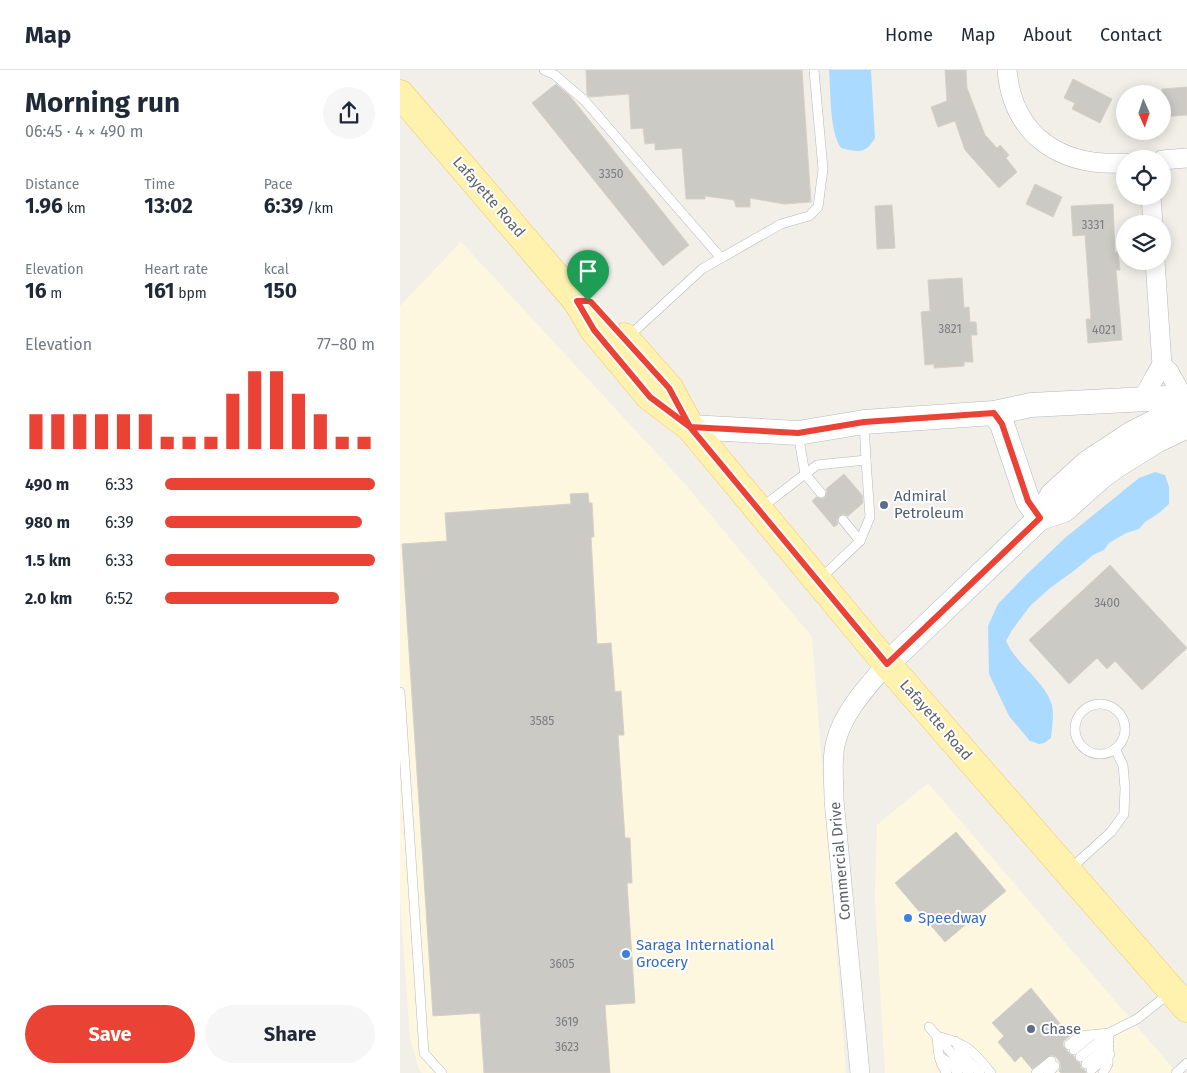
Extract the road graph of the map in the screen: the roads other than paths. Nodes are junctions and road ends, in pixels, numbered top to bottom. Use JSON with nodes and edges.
{"nodes":[{"id":1,"x":544,"y":70,"type":"edge"},
{"id":2,"x":814,"y":70,"type":"edge"},
{"id":3,"x":1007,"y":70,"type":"edge"},
{"id":4,"x":400,"y":94,"type":"edge"},
{"id":5,"x":1187,"y":158,"type":"edge"},
{"id":6,"x":1171,"y":159,"type":"edge"},
{"id":7,"x":1116,"y":163,"type":"edge"},
{"id":8,"x":721,"y":258,"type":"junction"},
{"id":9,"x":1156,"y":270,"type":"edge"},
{"id":10,"x":577,"y":301,"type":"junction"},
{"id":11,"x":626,"y":339,"type":"junction"},
{"id":12,"x":1162,"y":365,"type":"junction"},
{"id":13,"x":1141,"y":399,"type":"junction"},
{"id":14,"x":1186,"y":407,"type":"edge"},
{"id":15,"x":994,"y":413,"type":"junction"},
{"id":16,"x":864,"y":422,"type":"junction"},
{"id":17,"x":690,"y":427,"type":"junction"},
{"id":18,"x":798,"y":433,"type":"junction"},
{"id":19,"x":866,"y":460,"type":"junction"},
{"id":20,"x":805,"y":474,"type":"junction"},
{"id":21,"x":821,"y":493,"type":"dead end"},
{"id":22,"x":759,"y":510,"type":"junction"},
{"id":23,"x":1040,"y":518,"type":"junction"},
{"id":24,"x":842,"y":520,"type":"dead end"},
{"id":25,"x":860,"y":541,"type":"junction"},
{"id":26,"x":818,"y":581,"type":"junction"},
{"id":27,"x":887,"y":664,"type":"junction"},
{"id":28,"x":400,"y":692,"type":"edge"},
{"id":29,"x":1115,"y":749,"type":"junction"},
{"id":30,"x":1067,"y":872,"type":"junction"},
{"id":31,"x":1180,"y":1000,"type":"edge"},
{"id":32,"x":929,"y":1027,"type":"dead end"},
{"id":33,"x":1109,"y":1032,"type":"junction"},
{"id":34,"x":937,"y":1036,"type":"junction"},
{"id":35,"x":954,"y":1040,"type":"junction"},
{"id":36,"x":1109,"y":1044,"type":"junction"},
{"id":37,"x":1110,"y":1054,"type":"junction"},
{"id":38,"x":938,"y":1056,"type":"junction"},
{"id":39,"x":1080,"y":1057,"type":"junction"},
{"id":40,"x":1187,"y":1063,"type":"edge"},
{"id":41,"x":442,"y":1073,"type":"edge"},
{"id":42,"x":860,"y":1073,"type":"edge"},
{"id":43,"x":947,"y":1073,"type":"edge"},
{"id":44,"x":958,"y":1073,"type":"edge"},
{"id":45,"x":969,"y":1073,"type":"edge"},
{"id":46,"x":980,"y":1073,"type":"edge"},
{"id":47,"x":991,"y":1073,"type":"edge"},
{"id":48,"x":1036,"y":1073,"type":"edge"},
{"id":49,"x":1048,"y":1073,"type":"edge"},
{"id":50,"x":1102,"y":1073,"type":"edge"},
{"id":51,"x":1176,"y":1073,"type":"edge"}],
"edges":[{"from":1,"to":8,"type":"lane"},
{"from":2,"to":8,"type":"lane"},
{"from":3,"to":7,"type":"street"},
{"from":4,"to":10,"type":"main road","name":"Lafayette Road"},
{"from":5,"to":6,"type":"street"},
{"from":8,"to":11,"type":"lane"},
{"from":9,"to":12,"type":"street"},
{"from":10,"to":11,"type":"main road","name":"Lafayette Road"},
{"from":10,"to":17,"type":"main road","name":"Lafayette Road"},
{"from":11,"to":17,"type":"main road","name":"Lafayette Road"},
{"from":12,"to":13,"type":"street"},
{"from":12,"to":14,"type":"street"},
{"from":13,"to":14,"type":"street"},
{"from":13,"to":15,"type":"street"},
{"from":14,"to":23,"type":"street"},
{"from":15,"to":16,"type":"street"},
{"from":15,"to":23,"type":"street"},
{"from":16,"to":18,"type":"street"},
{"from":16,"to":19,"type":"lane"},
{"from":17,"to":18,"type":"street"},
{"from":17,"to":22,"type":"main road","name":"Lafayette Road"},
{"from":18,"to":20,"type":"lane"},
{"from":19,"to":20,"type":"lane"},
{"from":19,"to":25,"type":"lane"},
{"from":20,"to":21,"type":"lane"},
{"from":20,"to":22,"type":"lane"},
{"from":22,"to":26,"type":"main road","name":"Lafayette Road"},
{"from":23,"to":27,"type":"street"},
{"from":24,"to":25,"type":"lane"},
{"from":25,"to":26,"type":"lane"},
{"from":26,"to":27,"type":"main road","name":"Lafayette Road"},
{"from":27,"to":30,"type":"main road","name":"Lafayette Road"},
{"from":27,"to":42,"type":"street","name":"Commercial Drive"},
{"from":28,"to":41,"type":"lane"},
{"from":29,"to":29,"type":"lane"},
{"from":29,"to":30,"type":"lane"},
{"from":30,"to":31,"type":"main road","name":"Lafayette Road"},
{"from":31,"to":33,"type":"lane"},
{"from":32,"to":34,"type":"lane"},
{"from":33,"to":36,"type":"lane"},
{"from":33,"to":39,"type":"lane"},
{"from":33,"to":39,"type":"lane"},
{"from":34,"to":35,"type":"lane"},
{"from":34,"to":38,"type":"lane"},
{"from":34,"to":45,"type":"lane"},
{"from":35,"to":46,"type":"lane"},
{"from":35,"to":47,"type":"lane"},
{"from":36,"to":37,"type":"lane"},
{"from":36,"to":39,"type":"lane"},
{"from":37,"to":39,"type":"lane"},
{"from":37,"to":50,"type":"lane"},
{"from":38,"to":43,"type":"lane"},
{"from":38,"to":44,"type":"lane"},
{"from":40,"to":51,"type":"lane"},
{"from":48,"to":49,"type":"lane"}]}
